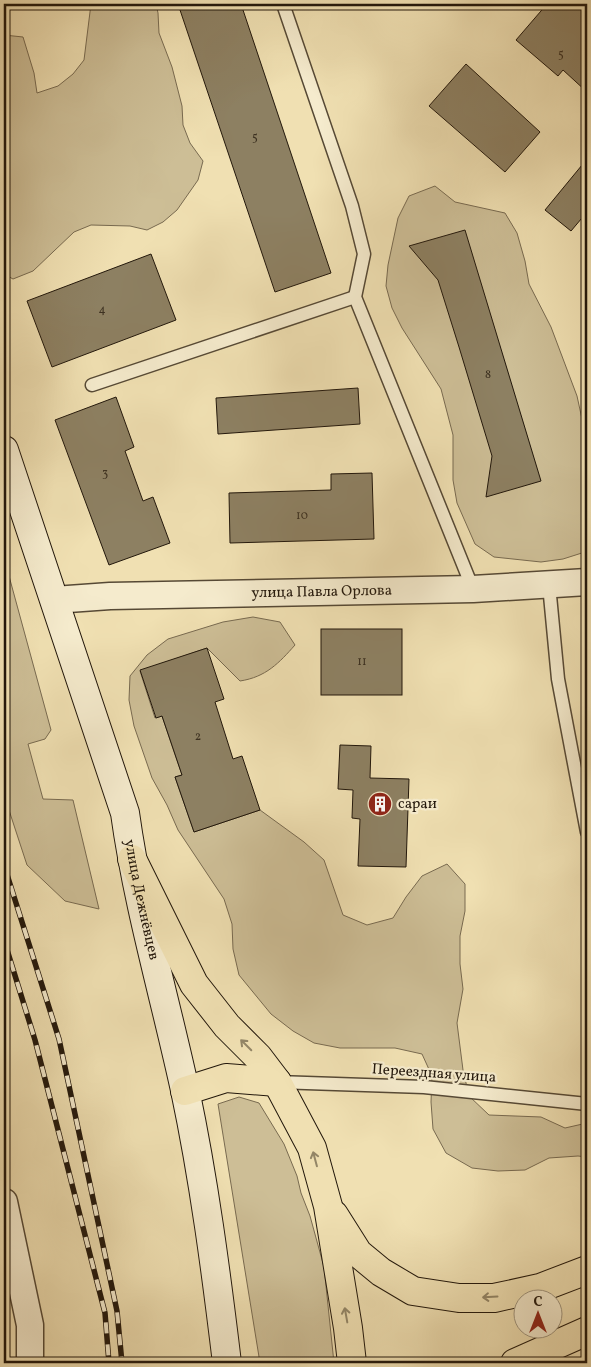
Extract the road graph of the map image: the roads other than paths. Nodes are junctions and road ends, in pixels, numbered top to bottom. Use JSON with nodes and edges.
{"nodes":[{"id":1,"x":283,"y":4,"type":"edge"},
{"id":2,"x":355,"y":298,"type":"junction"},
{"id":3,"x":92,"y":385,"type":"dead end"},
{"id":4,"x":4,"y":450,"type":"edge"},
{"id":5,"x":587,"y":582,"type":"edge"},
{"id":6,"x":549,"y":585,"type":"junction"},
{"id":7,"x":473,"y":589,"type":"junction"},
{"id":8,"x":54,"y":600,"type":"junction"},
{"id":9,"x":587,"y":832,"type":"edge"},
{"id":10,"x":132,"y":859,"type":"junction"},
{"id":11,"x":278,"y":1082,"type":"junction"},
{"id":12,"x":185,"y":1091,"type":"junction"},
{"id":13,"x":587,"y":1104,"type":"edge"},
{"id":14,"x":4,"y":1202,"type":"edge"},
{"id":15,"x":328,"y":1206,"type":"junction"},
{"id":16,"x":587,"y":1270,"type":"edge"},
{"id":17,"x":587,"y":1331,"type":"edge"},
{"id":18,"x":30,"y":1363,"type":"edge"},
{"id":19,"x":227,"y":1363,"type":"edge"},
{"id":20,"x":352,"y":1363,"type":"edge"},
{"id":21,"x":515,"y":1363,"type":"edge"}],
"edges":[{"from":1,"to":2,"type":"lane"},
{"from":2,"to":3,"type":"lane"},
{"from":2,"to":7,"type":"lane"},
{"from":4,"to":8,"type":"main road","name":"улица Дежнёвцев"},
{"from":5,"to":6,"type":"street","name":"улица Павла Орлова"},
{"from":6,"to":7,"type":"street","name":"улица Павла Орлова"},
{"from":6,"to":9,"type":"lane"},
{"from":7,"to":8,"type":"street","name":"улица Павла Орлова"},
{"from":8,"to":10,"type":"main road","name":"улица Дежнёвцев"},
{"from":11,"to":10,"type":"main road","one_way":true},
{"from":10,"to":12,"type":"main road","name":"улица Дежнёвцев"},
{"from":11,"to":12,"type":"main road"},
{"from":11,"to":13,"type":"lane","name":"Переездная улица"},
{"from":15,"to":11,"type":"main road","one_way":true},
{"from":12,"to":19,"type":"main road","name":"улица Дежнёвцев"},
{"from":14,"to":18,"type":"street"},
{"from":16,"to":15,"type":"main road","one_way":true},
{"from":20,"to":15,"type":"main road","one_way":true},
{"from":17,"to":21,"type":"main road"}]}
